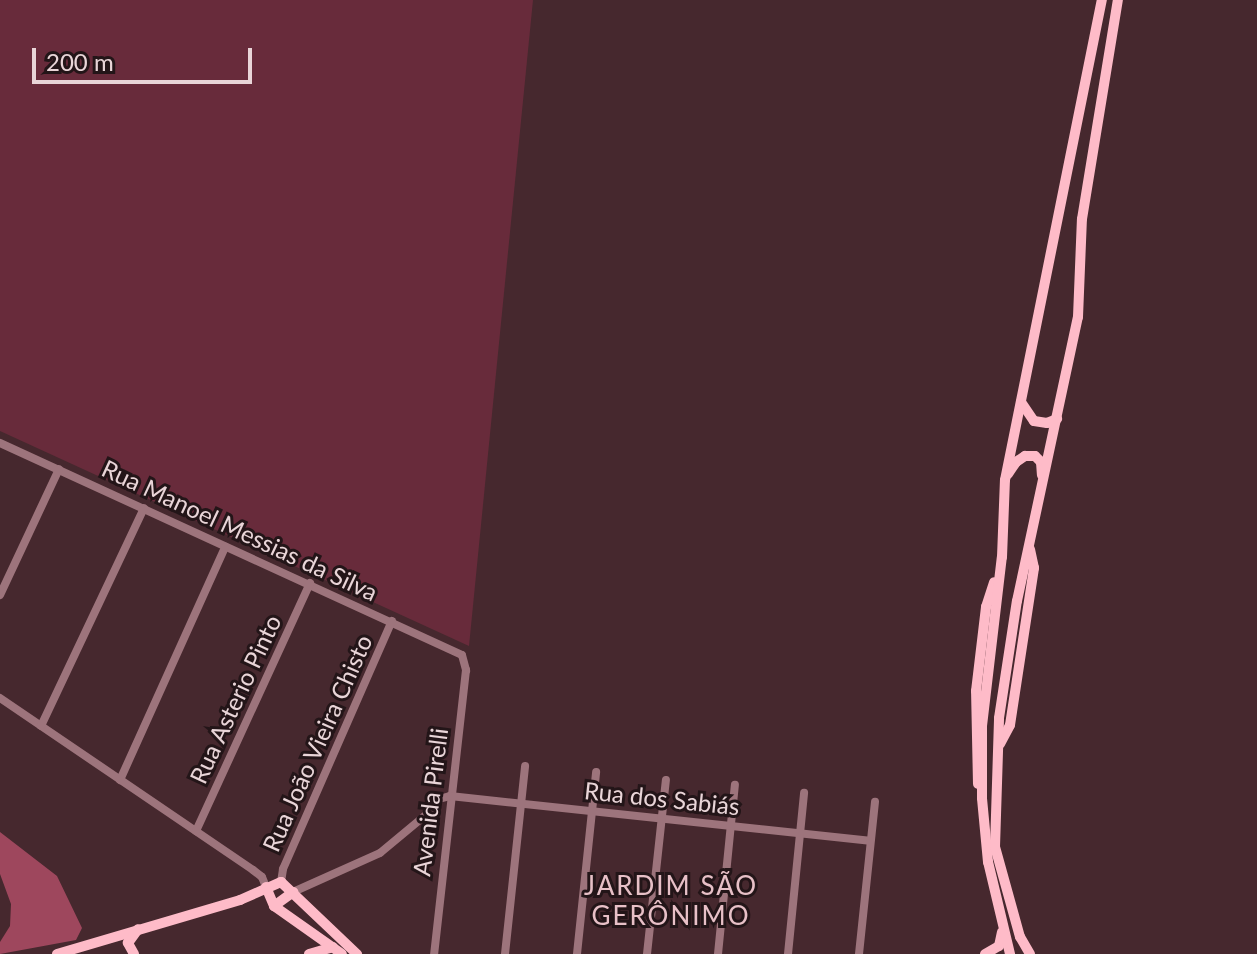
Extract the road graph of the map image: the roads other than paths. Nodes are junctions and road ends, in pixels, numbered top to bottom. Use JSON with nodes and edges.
{"nodes":[{"id":1,"x":1102,"y":0,"type":"edge"},
{"id":2,"x":1118,"y":0,"type":"edge"},
{"id":3,"x":1021,"y":402,"type":"junction"},
{"id":4,"x":1057,"y":419,"type":"junction"},
{"id":5,"x":0,"y":443,"type":"edge"},
{"id":6,"x":59,"y":469,"type":"junction"},
{"id":7,"x":1005,"y":480,"type":"junction"},
{"id":8,"x":1044,"y":481,"type":"junction"},
{"id":9,"x":144,"y":508,"type":"junction"},
{"id":10,"x":225,"y":547,"type":"junction"},
{"id":11,"x":310,"y":583,"type":"junction"},
{"id":12,"x":0,"y":595,"type":"edge"},
{"id":13,"x":392,"y":621,"type":"junction"},
{"id":14,"x":462,"y":655,"type":"joint"},
{"id":15,"x":0,"y":698,"type":"edge"},
{"id":16,"x":41,"y":726,"type":"junction"},
{"id":17,"x":525,"y":766,"type":"dead end"},
{"id":18,"x":596,"y":772,"type":"dead end"},
{"id":19,"x":120,"y":780,"type":"junction"},
{"id":20,"x":666,"y":780,"type":"dead end"},
{"id":21,"x":735,"y":785,"type":"dead end"},
{"id":22,"x":804,"y":793,"type":"dead end"},
{"id":23,"x":450,"y":796,"type":"junction"},
{"id":24,"x":875,"y":802,"type":"dead end"},
{"id":25,"x":521,"y":804,"type":"junction"},
{"id":26,"x":592,"y":811,"type":"junction"},
{"id":27,"x":427,"y":814,"type":"junction"},
{"id":28,"x":662,"y":819,"type":"junction"},
{"id":29,"x":447,"y":821,"type":"junction"},
{"id":30,"x":731,"y":825,"type":"junction"},
{"id":31,"x":196,"y":831,"type":"junction"},
{"id":32,"x":800,"y":833,"type":"junction"},
{"id":33,"x":870,"y":841,"type":"junction"},
{"id":34,"x":281,"y":882,"type":"junction"},
{"id":35,"x":266,"y":887,"type":"junction"},
{"id":36,"x":293,"y":892,"type":"junction"},
{"id":37,"x":274,"y":906,"type":"junction"},
{"id":38,"x":1003,"y":926,"type":"junction"},
{"id":39,"x":139,"y":928,"type":"junction"},
{"id":40,"x":337,"y":950,"type":"edge"},
{"id":41,"x":57,"y":954,"type":"edge"},
{"id":42,"x":134,"y":954,"type":"edge"},
{"id":43,"x":309,"y":954,"type":"edge"},
{"id":44,"x":357,"y":954,"type":"edge"},
{"id":45,"x":434,"y":954,"type":"edge"},
{"id":46,"x":505,"y":954,"type":"edge"},
{"id":47,"x":577,"y":954,"type":"edge"},
{"id":48,"x":647,"y":954,"type":"edge"},
{"id":49,"x":718,"y":954,"type":"edge"},
{"id":50,"x":788,"y":954,"type":"edge"},
{"id":51,"x":859,"y":954,"type":"edge"},
{"id":52,"x":985,"y":954,"type":"edge"},
{"id":53,"x":1010,"y":954,"type":"edge"},
{"id":54,"x":1030,"y":954,"type":"edge"}],
"edges":[{"from":1,"to":3,"type":"main road"},
{"from":2,"to":4,"type":"main road"},
{"from":3,"to":4,"type":"main road"},
{"from":3,"to":7,"type":"main road"},
{"from":4,"to":8,"type":"main road"},
{"from":5,"to":6,"type":"street","name":"Rua Manoel Messias da Silva"},
{"from":6,"to":9,"type":"street","name":"Rua Manoel Messias da Silva"},
{"from":6,"to":12,"type":"street"},
{"from":7,"to":8,"type":"main road"},
{"from":7,"to":38,"type":"main road"},
{"from":8,"to":54,"type":"main road"},
{"from":9,"to":10,"type":"street","name":"Rua Manoel Messias da Silva"},
{"from":9,"to":16,"type":"street"},
{"from":10,"to":11,"type":"street","name":"Rua Manoel Messias da Silva"},
{"from":10,"to":19,"type":"street"},
{"from":11,"to":13,"type":"street","name":"Rua Manoel Messias da Silva"},
{"from":11,"to":31,"type":"street","name":"Rua Asterio Pinto"},
{"from":13,"to":14,"type":"street","name":"Rua Manoel Messias da Silva"},
{"from":13,"to":34,"type":"street","name":"Rua João Vieira Chisto"},
{"from":14,"to":23,"type":"street","name":"Avenida Pirelli"},
{"from":15,"to":16,"type":"street"},
{"from":16,"to":19,"type":"street"},
{"from":17,"to":25,"type":"street"},
{"from":18,"to":26,"type":"street"},
{"from":19,"to":31,"type":"street"},
{"from":20,"to":28,"type":"street"},
{"from":21,"to":30,"type":"street"},
{"from":22,"to":32,"type":"street"},
{"from":23,"to":25,"type":"street","name":"Rua dos Sabiás"},
{"from":23,"to":27,"type":"street"},
{"from":23,"to":29,"type":"street","name":"Avenida Pirelli"},
{"from":24,"to":33,"type":"street"},
{"from":25,"to":26,"type":"street","name":"Rua dos Sabiás"},
{"from":25,"to":46,"type":"street"},
{"from":26,"to":28,"type":"street","name":"Rua dos Sabiás"},
{"from":26,"to":47,"type":"street"},
{"from":27,"to":29,"type":"street"},
{"from":27,"to":36,"type":"street"},
{"from":28,"to":30,"type":"street","name":"Rua dos Sabiás"},
{"from":28,"to":48,"type":"street"},
{"from":29,"to":45,"type":"street","name":"Avenida Pirelli"},
{"from":30,"to":32,"type":"street","name":"Rua dos Sabiás"},
{"from":30,"to":49,"type":"street"},
{"from":31,"to":35,"type":"street"},
{"from":32,"to":33,"type":"street","name":"Rua dos Sabiás"},
{"from":32,"to":50,"type":"street"},
{"from":33,"to":51,"type":"street"},
{"from":34,"to":35,"type":"main road"},
{"from":34,"to":36,"type":"main road"},
{"from":35,"to":37,"type":"main road"},
{"from":35,"to":39,"type":"main road"},
{"from":36,"to":37,"type":"main road"},
{"from":36,"to":44,"type":"main road"},
{"from":37,"to":40,"type":"main road"},
{"from":38,"to":52,"type":"main road"},
{"from":38,"to":53,"type":"main road"},
{"from":39,"to":41,"type":"main road"},
{"from":39,"to":42,"type":"main road"},
{"from":40,"to":43,"type":"main road"}]}
